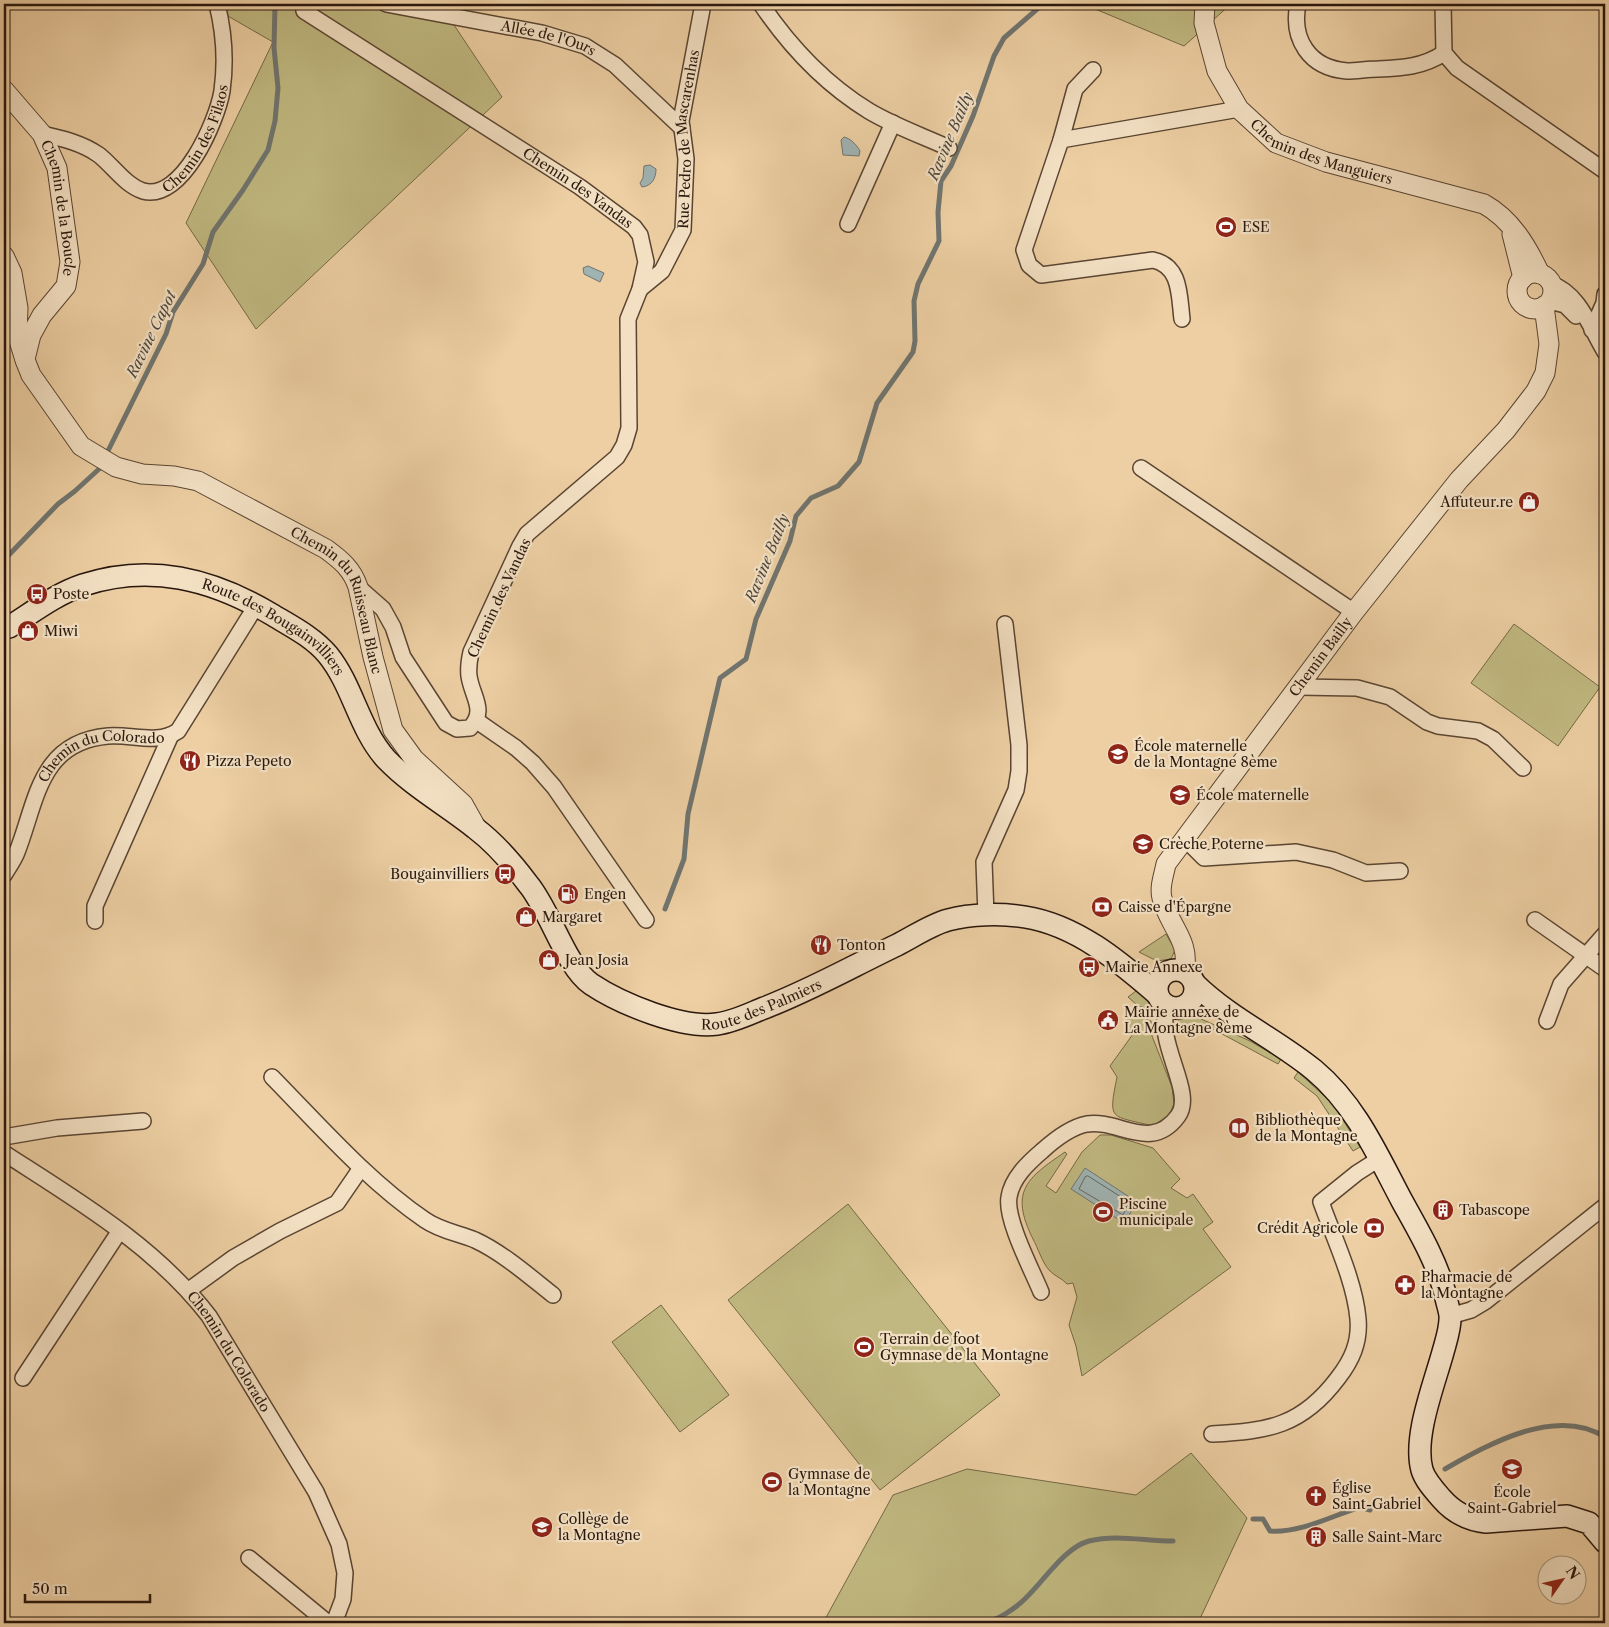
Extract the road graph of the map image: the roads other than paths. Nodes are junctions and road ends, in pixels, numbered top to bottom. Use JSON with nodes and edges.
{"nodes":[{"id":1,"x":217,"y":4,"type":"edge"},
{"id":2,"x":386,"y":4,"type":"edge"},
{"id":3,"x":703,"y":4,"type":"edge"},
{"id":4,"x":762,"y":4,"type":"edge"},
{"id":5,"x":1205,"y":4,"type":"edge"},
{"id":6,"x":1298,"y":4,"type":"edge"},
{"id":7,"x":1443,"y":4,"type":"edge"},
{"id":8,"x":304,"y":11,"type":"dead end"},
{"id":9,"x":1444,"y":53,"type":"junction"},
{"id":10,"x":1093,"y":70,"type":"dead end"},
{"id":11,"x":4,"y":90,"type":"edge"},
{"id":12,"x":1239,"y":109,"type":"junction"},
{"id":13,"x":892,"y":123,"type":"junction"},
{"id":14,"x":682,"y":128,"type":"junction"},
{"id":15,"x":42,"y":134,"type":"junction"},
{"id":16,"x":1061,"y":140,"type":"junction"},
{"id":17,"x":949,"y":148,"type":"dead end"},
{"id":18,"x":1605,"y":171,"type":"edge"},
{"id":19,"x":848,"y":224,"type":"dead end"},
{"id":20,"x":4,"y":256,"type":"edge"},
{"id":21,"x":640,"y":289,"type":"junction"},
{"id":22,"x":1540,"y":292,"type":"junction"},
{"id":23,"x":1605,"y":294,"type":"edge"},
{"id":24,"x":18,"y":308,"type":"junction"},
{"id":25,"x":42,"y":315,"type":"junction"},
{"id":26,"x":1182,"y":319,"type":"dead end"},
{"id":27,"x":1592,"y":330,"type":"junction"},
{"id":28,"x":1605,"y":352,"type":"edge"},
{"id":29,"x":25,"y":360,"type":"junction"},
{"id":30,"x":1141,"y":468,"type":"dead end"},
{"id":31,"x":358,"y":587,"type":"junction"},
{"id":32,"x":256,"y":606,"type":"junction"},
{"id":33,"x":1354,"y":612,"type":"junction"},
{"id":34,"x":1005,"y":624,"type":"dead end"},
{"id":35,"x":4,"y":628,"type":"edge"},
{"id":36,"x":1299,"y":687,"type":"junction"},
{"id":37,"x":477,"y":721,"type":"junction"},
{"id":38,"x":170,"y":737,"type":"junction"},
{"id":39,"x":1523,"y":768,"type":"dead end"},
{"id":40,"x":478,"y":830,"type":"junction"},
{"id":41,"x":1184,"y":838,"type":"junction"},
{"id":42,"x":1400,"y":870,"type":"dead end"},
{"id":43,"x":4,"y":875,"type":"edge"},
{"id":44,"x":986,"y":915,"type":"junction"},
{"id":45,"x":646,"y":920,"type":"dead end"},
{"id":46,"x":1535,"y":920,"type":"dead end"},
{"id":47,"x":95,"y":921,"type":"dead end"},
{"id":48,"x":1605,"y":934,"type":"edge"},
{"id":49,"x":1107,"y":953,"type":"junction"},
{"id":50,"x":1586,"y":956,"type":"junction"},
{"id":51,"x":1605,"y":969,"type":"edge"},
{"id":52,"x":1182,"y":976,"type":"junction"},
{"id":53,"x":1170,"y":1002,"type":"junction"},
{"id":54,"x":1547,"y":1021,"type":"dead end"},
{"id":55,"x":1244,"y":1024,"type":"junction"},
{"id":56,"x":272,"y":1077,"type":"dead end"},
{"id":57,"x":143,"y":1121,"type":"dead end"},
{"id":58,"x":4,"y":1137,"type":"edge"},
{"id":59,"x":4,"y":1153,"type":"edge"},
{"id":60,"x":1379,"y":1159,"type":"junction"},
{"id":61,"x":361,"y":1168,"type":"junction"},
{"id":62,"x":1605,"y":1206,"type":"edge"},
{"id":63,"x":119,"y":1232,"type":"junction"},
{"id":64,"x":189,"y":1290,"type":"junction"},
{"id":65,"x":1041,"y":1292,"type":"dead end"},
{"id":66,"x":553,"y":1295,"type":"dead end"},
{"id":67,"x":1450,"y":1316,"type":"junction"},
{"id":68,"x":23,"y":1378,"type":"dead end"},
{"id":69,"x":1212,"y":1434,"type":"dead end"},
{"id":70,"x":1605,"y":1542,"type":"edge"},
{"id":71,"x":249,"y":1558,"type":"dead end"},
{"id":72,"x":328,"y":1623,"type":"edge"},
{"id":73,"x":334,"y":1623,"type":"edge"}],
"edges":[{"from":1,"to":15,"type":"street","name":"Chemin des Filaos"},
{"from":2,"to":14,"type":"street","name":"Allée de l'Ours"},
{"from":3,"to":14,"type":"street","name":"Rue Pedro de Mascarenhas"},
{"from":4,"to":13,"type":"street"},
{"from":5,"to":12,"type":"street","name":"Chemin des Manguiers"},
{"from":6,"to":9,"type":"street"},
{"from":7,"to":9,"type":"street"},
{"from":8,"to":21,"type":"street","name":"Chemin des Vandas"},
{"from":9,"to":18,"type":"street"},
{"from":10,"to":16,"type":"street"},
{"from":11,"to":15,"type":"street","name":"Chemin de la Boucle"},
{"from":12,"to":16,"type":"street"},
{"from":12,"to":22,"type":"street","name":"Chemin des Manguiers"},
{"from":13,"to":17,"type":"street"},
{"from":13,"to":19,"type":"street"},
{"from":14,"to":21,"type":"street","name":"Rue Pedro de Mascarenhas"},
{"from":15,"to":25,"type":"street","name":"Chemin de la Boucle"},
{"from":16,"to":26,"type":"street"},
{"from":20,"to":24,"type":"street"},
{"from":21,"to":37,"type":"street","name":"Chemin des Vandas"},
{"from":22,"to":27,"type":"street","name":"Chemin des Manguiers"},
{"from":22,"to":33,"type":"street","name":"Chemin Bailly"},
{"from":23,"to":27,"type":"street"},
{"from":24,"to":25,"type":"street"},
{"from":24,"to":29,"type":"street"},
{"from":25,"to":29,"type":"street","name":"Chemin de la Boucle"},
{"from":27,"to":28,"type":"street","name":"Chemin des Manguiers"},
{"from":29,"to":31,"type":"street","name":"Chemin du Ruisseau Blanc"},
{"from":30,"to":33,"type":"street"},
{"from":31,"to":37,"type":"street"},
{"from":31,"to":40,"type":"street","name":"Chemin du Ruisseau Blanc"},
{"from":32,"to":35,"type":"main road","name":"Route des Bougainvilliers"},
{"from":32,"to":38,"type":"street","name":"Chemin du Colorado"},
{"from":32,"to":40,"type":"main road","name":"Route des Bougainvilliers"},
{"from":33,"to":36,"type":"street","name":"Chemin Bailly"},
{"from":34,"to":44,"type":"street"},
{"from":36,"to":39,"type":"street"},
{"from":36,"to":41,"type":"street","name":"Chemin Bailly"},
{"from":37,"to":45,"type":"street"},
{"from":38,"to":43,"type":"street","name":"Chemin du Colorado"},
{"from":38,"to":47,"type":"street"},
{"from":40,"to":44,"type":"main road","name":"Route des Palmiers"},
{"from":41,"to":42,"type":"street"},
{"from":41,"to":52,"type":"street","name":"Chemin Bailly"},
{"from":44,"to":49,"type":"main road","name":"Route des Palmiers"},
{"from":46,"to":50,"type":"street"},
{"from":48,"to":50,"type":"street"},
{"from":49,"to":52,"type":"main road","name":"Route des Palmiers"},
{"from":49,"to":53,"type":"main road","name":"Route des Palmiers"},
{"from":50,"to":51,"type":"street"},
{"from":50,"to":54,"type":"street"},
{"from":52,"to":53,"type":"main road"},
{"from":52,"to":53,"type":"main road"},
{"from":52,"to":55,"type":"main road","name":"Route des Palmiers"},
{"from":53,"to":55,"type":"main road","name":"Route des Palmiers"},
{"from":53,"to":65,"type":"street"},
{"from":55,"to":60,"type":"main road","name":"Route des Palmiers"},
{"from":56,"to":61,"type":"street"},
{"from":57,"to":58,"type":"street"},
{"from":59,"to":63,"type":"street","name":"Chemin du Colorado"},
{"from":60,"to":67,"type":"main road","name":"Route des Palmiers"},
{"from":60,"to":69,"type":"street"},
{"from":61,"to":64,"type":"street"},
{"from":61,"to":66,"type":"street"},
{"from":62,"to":67,"type":"street"},
{"from":63,"to":64,"type":"street","name":"Chemin du Colorado"},
{"from":63,"to":68,"type":"street"},
{"from":64,"to":73,"type":"street","name":"Chemin du Colorado"},
{"from":67,"to":70,"type":"main road","name":"Route des Palmiers"},
{"from":71,"to":72,"type":"street"}]}
